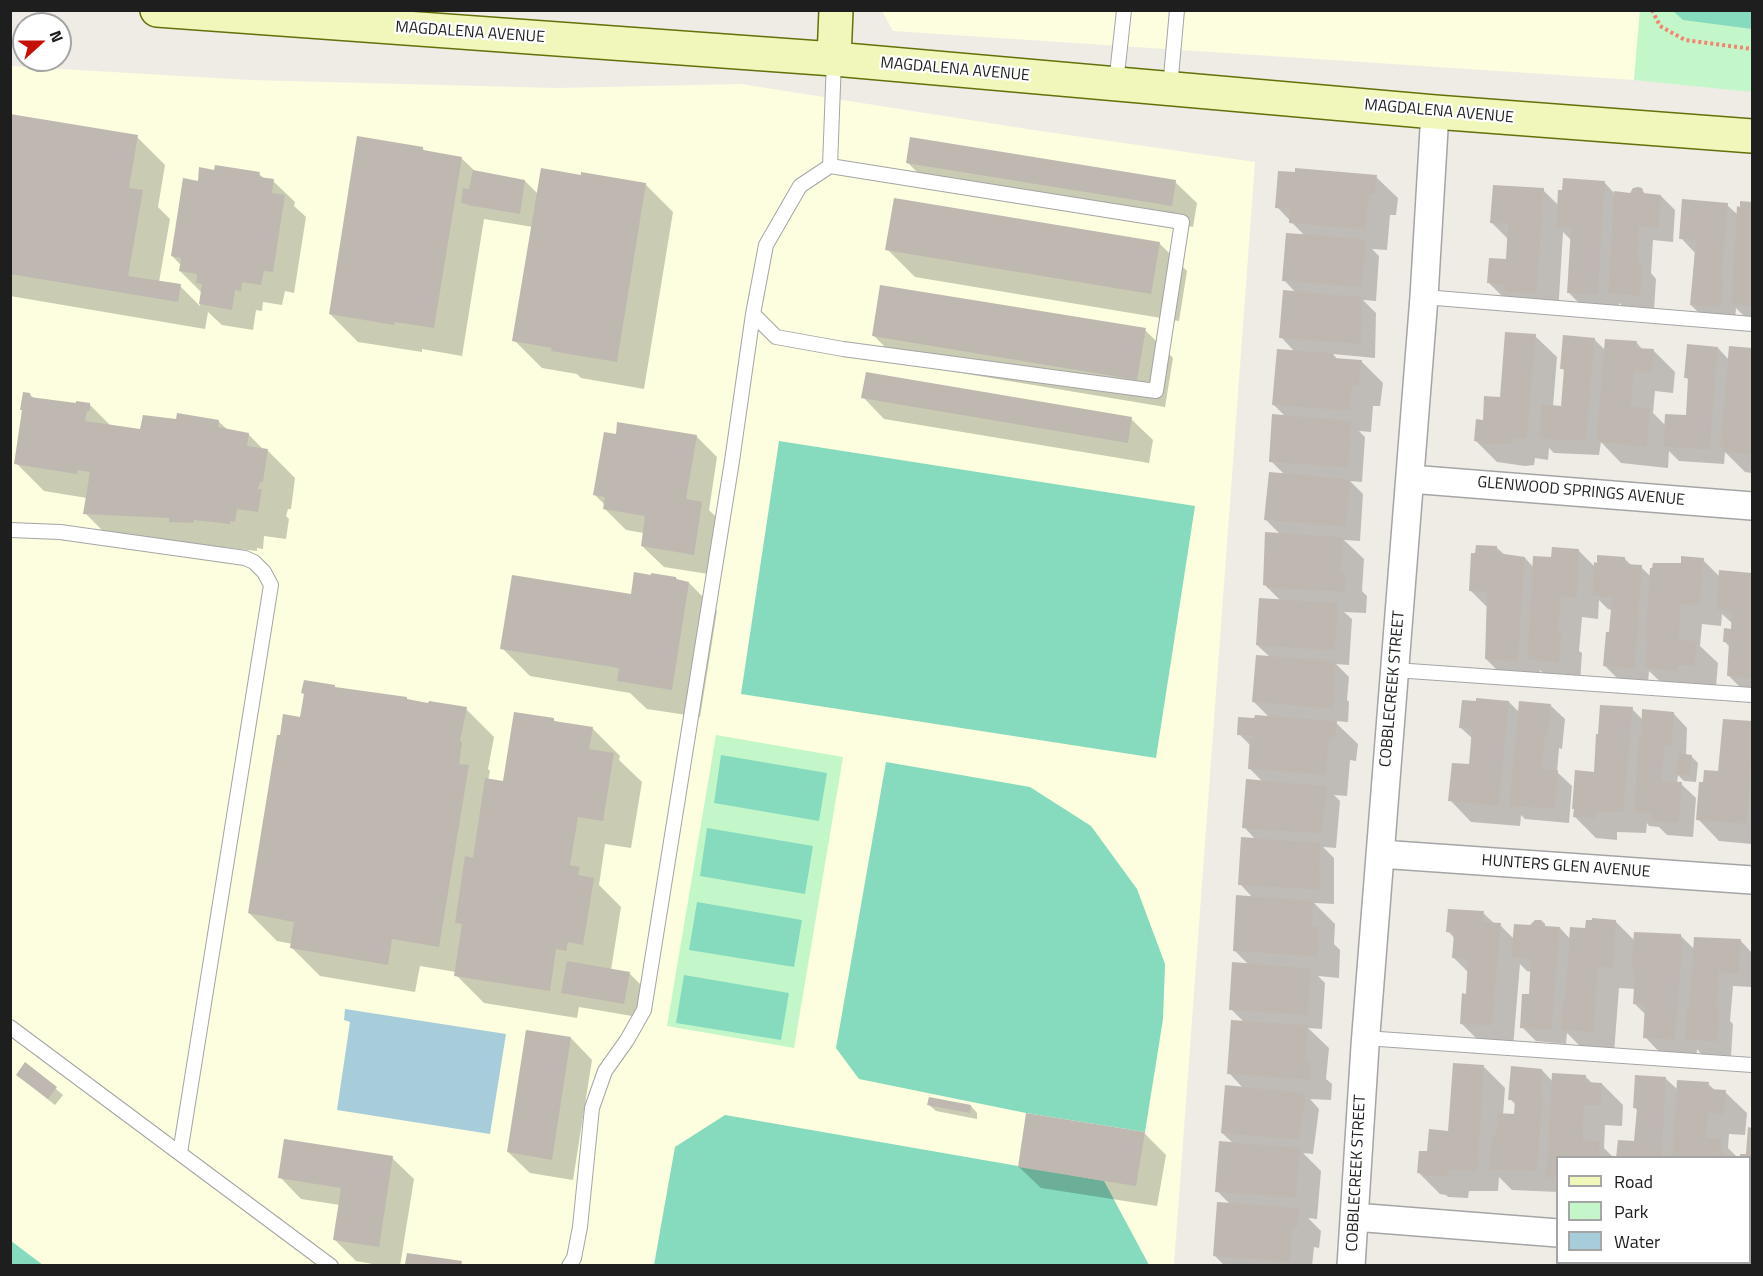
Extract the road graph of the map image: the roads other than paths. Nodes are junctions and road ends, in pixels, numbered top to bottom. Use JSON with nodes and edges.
{"nodes":[{"id":1,"x":157,"y":10,"type":"edge"},
{"id":2,"x":836,"y":10,"type":"edge"},
{"id":3,"x":1124,"y":10,"type":"edge"},
{"id":4,"x":1177,"y":10,"type":"edge"},
{"id":5,"x":834,"y":59,"type":"junction"},
{"id":6,"x":1116,"y":84,"type":"junction"},
{"id":7,"x":1170,"y":88,"type":"junction"},
{"id":8,"x":1435,"y":112,"type":"junction"},
{"id":9,"x":1752,"y":136,"type":"edge"},
{"id":10,"x":830,"y":166,"type":"junction"},
{"id":11,"x":1424,"y":297,"type":"junction"},
{"id":12,"x":753,"y":314,"type":"junction"},
{"id":13,"x":1752,"y":324,"type":"edge"},
{"id":14,"x":1410,"y":478,"type":"junction"},
{"id":15,"x":1752,"y":506,"type":"edge"},
{"id":16,"x":10,"y":530,"type":"edge"},
{"id":17,"x":1395,"y":670,"type":"junction"},
{"id":18,"x":1752,"y":695,"type":"edge"},
{"id":19,"x":1380,"y":854,"type":"junction"},
{"id":20,"x":1752,"y":880,"type":"edge"},
{"id":21,"x":10,"y":1027,"type":"edge"},
{"id":22,"x":1365,"y":1038,"type":"junction"},
{"id":23,"x":1752,"y":1065,"type":"edge"},
{"id":24,"x":180,"y":1153,"type":"junction"},
{"id":25,"x":1354,"y":1217,"type":"junction"},
{"id":26,"x":1556,"y":1233,"type":"edge"},
{"id":27,"x":331,"y":1266,"type":"edge"},
{"id":28,"x":568,"y":1266,"type":"edge"},
{"id":29,"x":1352,"y":1266,"type":"edge"}],
"edges":[{"from":1,"to":5,"type":"street","name":"MAGDALENA AVENUE"},
{"from":2,"to":5,"type":"street"},
{"from":3,"to":6,"type":"lane"},
{"from":4,"to":7,"type":"lane"},
{"from":5,"to":6,"type":"street","name":"MAGDALENA AVENUE"},
{"from":5,"to":10,"type":"lane"},
{"from":6,"to":7,"type":"street","name":"MAGDALENA AVENUE"},
{"from":7,"to":8,"type":"street","name":"MAGDALENA AVENUE"},
{"from":8,"to":9,"type":"street","name":"MAGDALENA AVENUE"},
{"from":8,"to":11,"type":"street","name":"COBBLECREEK STREET"},
{"from":10,"to":12,"type":"lane"},
{"from":10,"to":12,"type":"lane"},
{"from":11,"to":13,"type":"lane"},
{"from":11,"to":14,"type":"street","name":"COBBLECREEK STREET"},
{"from":12,"to":28,"type":"lane"},
{"from":14,"to":15,"type":"street","name":"GLENWOOD SPRINGS AVENUE"},
{"from":14,"to":17,"type":"street","name":"COBBLECREEK STREET"},
{"from":16,"to":24,"type":"lane"},
{"from":17,"to":18,"type":"lane"},
{"from":17,"to":19,"type":"street","name":"COBBLECREEK STREET"},
{"from":19,"to":20,"type":"street","name":"HUNTERS GLEN AVENUE"},
{"from":19,"to":22,"type":"street","name":"COBBLECREEK STREET"},
{"from":21,"to":24,"type":"lane"},
{"from":22,"to":23,"type":"lane"},
{"from":22,"to":25,"type":"street","name":"COBBLECREEK STREET"},
{"from":24,"to":27,"type":"lane"},
{"from":25,"to":26,"type":"street"},
{"from":25,"to":29,"type":"street","name":"COBBLECREEK STREET"}]}
